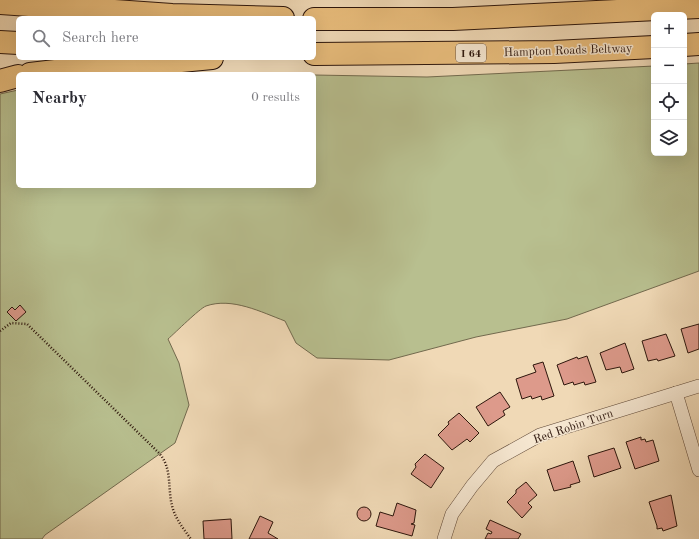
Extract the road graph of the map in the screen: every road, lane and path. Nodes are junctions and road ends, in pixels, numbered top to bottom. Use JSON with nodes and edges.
{"nodes":[{"id":1,"x":0,"y":3,"type":"edge"},
{"id":2,"x":699,"y":7,"type":"edge"},
{"id":3,"x":209,"y":16,"type":"edge"},
{"id":4,"x":316,"y":19,"type":"edge"},
{"id":5,"x":0,"y":42,"type":"edge"},
{"id":6,"x":16,"y":43,"type":"edge"},
{"id":7,"x":699,"y":44,"type":"edge"},
{"id":8,"x":687,"y":45,"type":"edge"},
{"id":9,"x":651,"y":47,"type":"edge"},
{"id":10,"x":316,"y":54,"type":"edge"},
{"id":11,"x":191,"y":60,"type":"edge"},
{"id":12,"x":47,"y":72,"type":"edge"},
{"id":13,"x":16,"y":76,"type":"edge"},
{"id":14,"x":0,"y":80,"type":"edge"},
{"id":15,"x":0,"y":331,"type":"edge"},
{"id":16,"x":699,"y":386,"type":"edge"},
{"id":17,"x":676,"y":392,"type":"junction"},
{"id":18,"x":699,"y":470,"type":"edge"},
{"id":19,"x":191,"y":539,"type":"edge"},
{"id":20,"x":444,"y":539,"type":"edge"}],
"edges":[{"from":1,"to":3,"type":"highway"},
{"from":2,"to":4,"type":"highway"},
{"from":5,"to":6,"type":"highway"},
{"from":7,"to":8,"type":"highway"},
{"from":9,"to":10,"type":"highway","name":"Hampton Roads Beltway","number":"I 64"},
{"from":11,"to":12,"type":"highway"},
{"from":13,"to":14,"type":"highway"},
{"from":15,"to":19,"type":"path"},
{"from":16,"to":17,"type":"street","name":"Red Robin Turn"},
{"from":17,"to":18,"type":"street"},
{"from":17,"to":20,"type":"street","name":"Red Robin Turn"}]}
